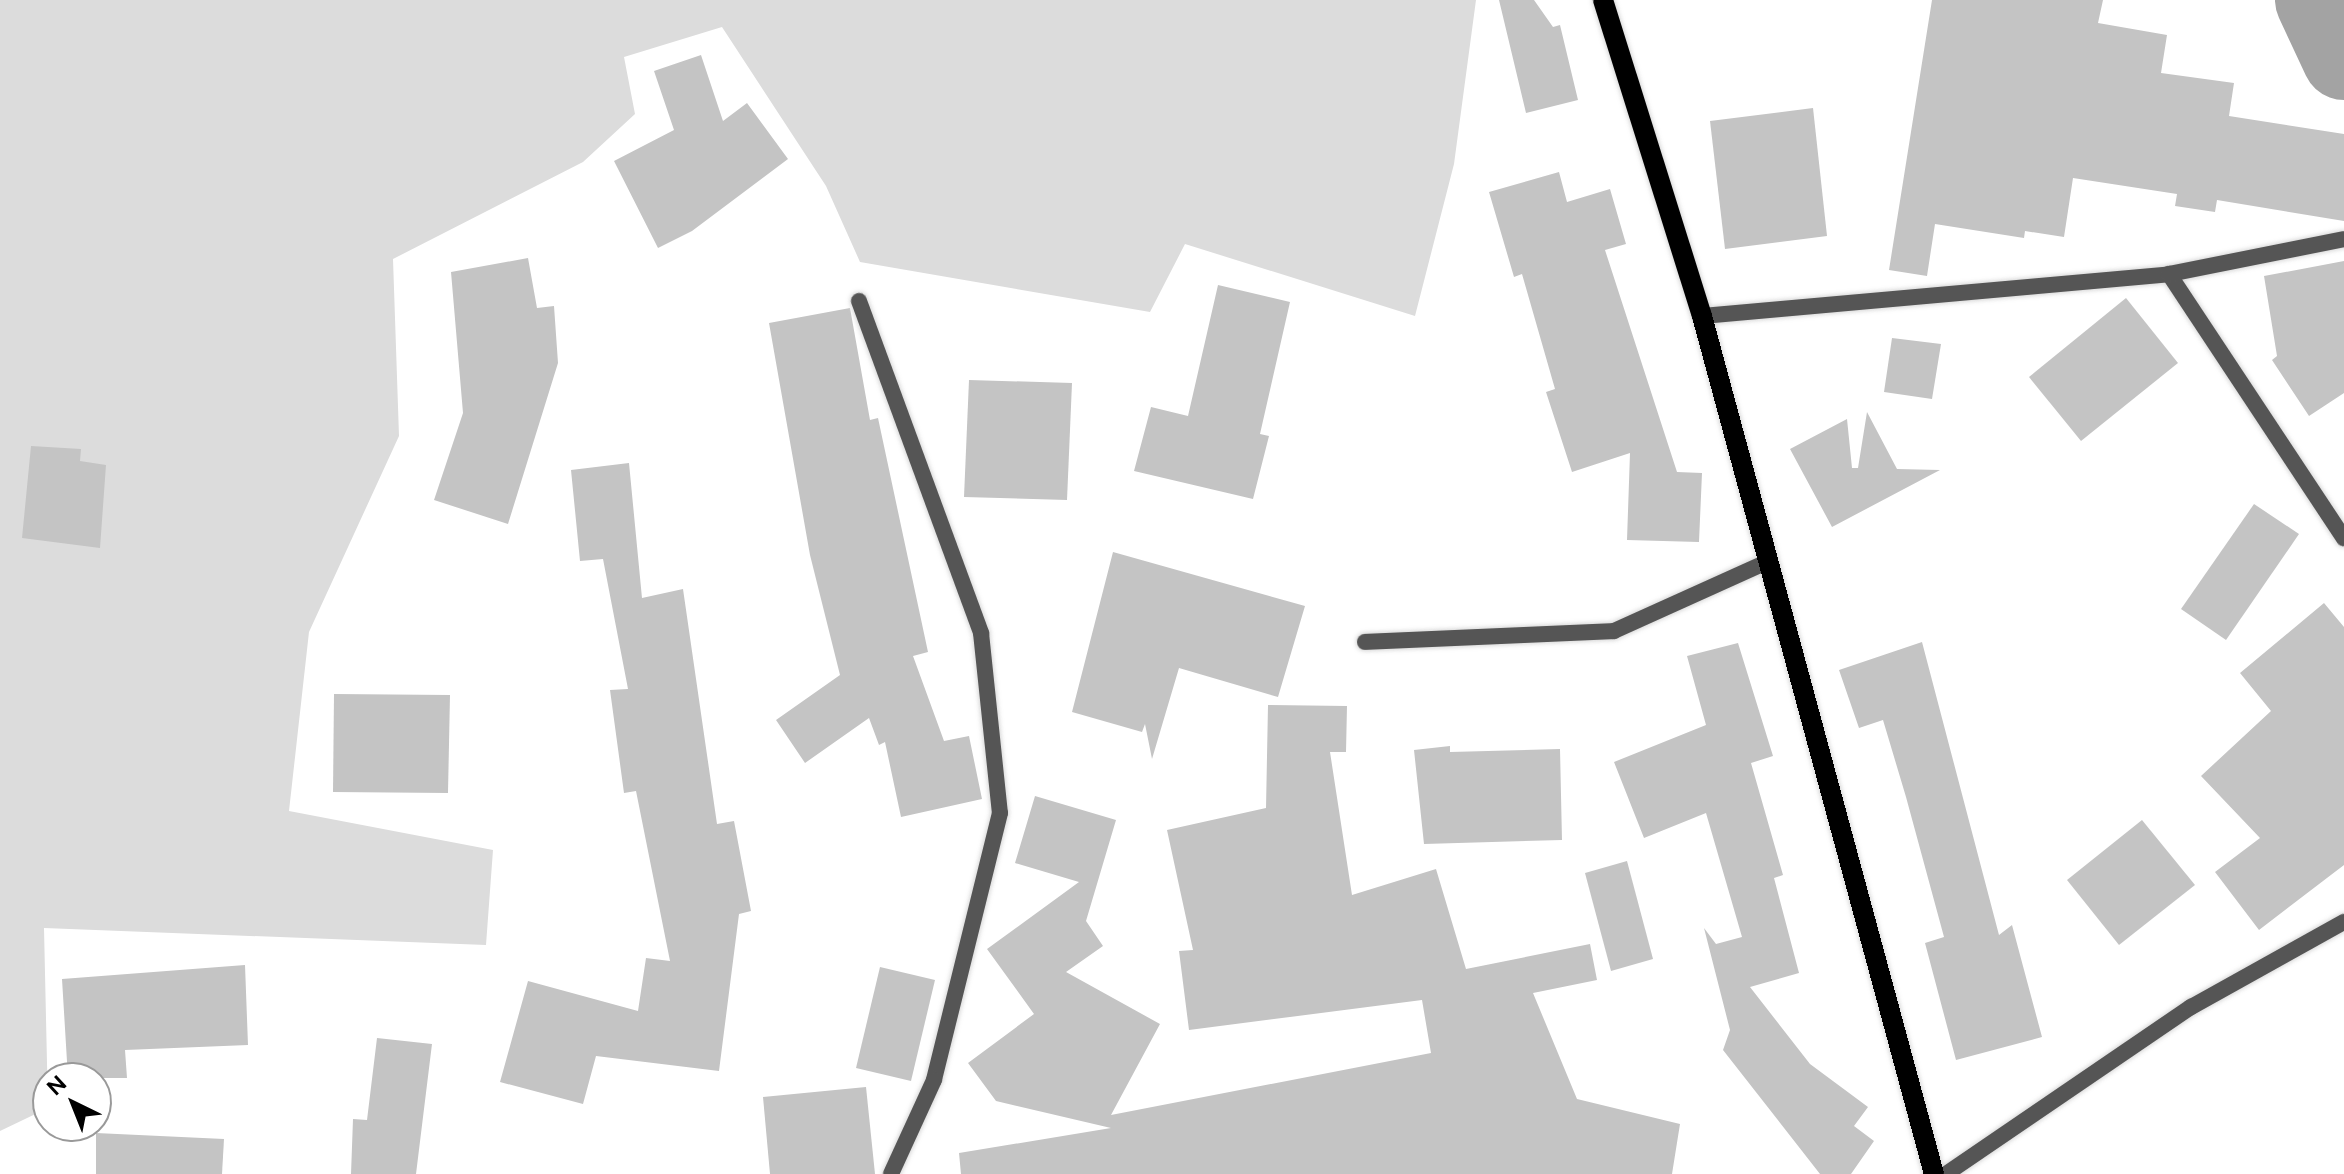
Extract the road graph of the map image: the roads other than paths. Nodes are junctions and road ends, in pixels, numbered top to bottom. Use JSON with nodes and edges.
{"nodes":[{"id":1,"x":1603,"y":0,"type":"edge"},
{"id":2,"x":2344,"y":239,"type":"edge"},
{"id":3,"x":2169,"y":274,"type":"junction"},
{"id":4,"x":859,"y":301,"type":"dead end"},
{"id":5,"x":1702,"y":316,"type":"junction"},
{"id":6,"x":2344,"y":538,"type":"edge"},
{"id":7,"x":1769,"y":561,"type":"junction"},
{"id":8,"x":1365,"y":642,"type":"dead end"},
{"id":9,"x":2344,"y":922,"type":"edge"},
{"id":10,"x":891,"y":1174,"type":"edge"},
{"id":11,"x":1934,"y":1174,"type":"edge"},
{"id":12,"x":1946,"y":1174,"type":"edge"}],
"edges":[{"from":1,"to":5,"type":"main road"},
{"from":2,"to":3,"type":"street"},
{"from":3,"to":5,"type":"street"},
{"from":3,"to":6,"type":"street"},
{"from":4,"to":10,"type":"street"},
{"from":5,"to":7,"type":"main road"},
{"from":7,"to":8,"type":"street"},
{"from":7,"to":11,"type":"main road"},
{"from":9,"to":12,"type":"street"}]}
